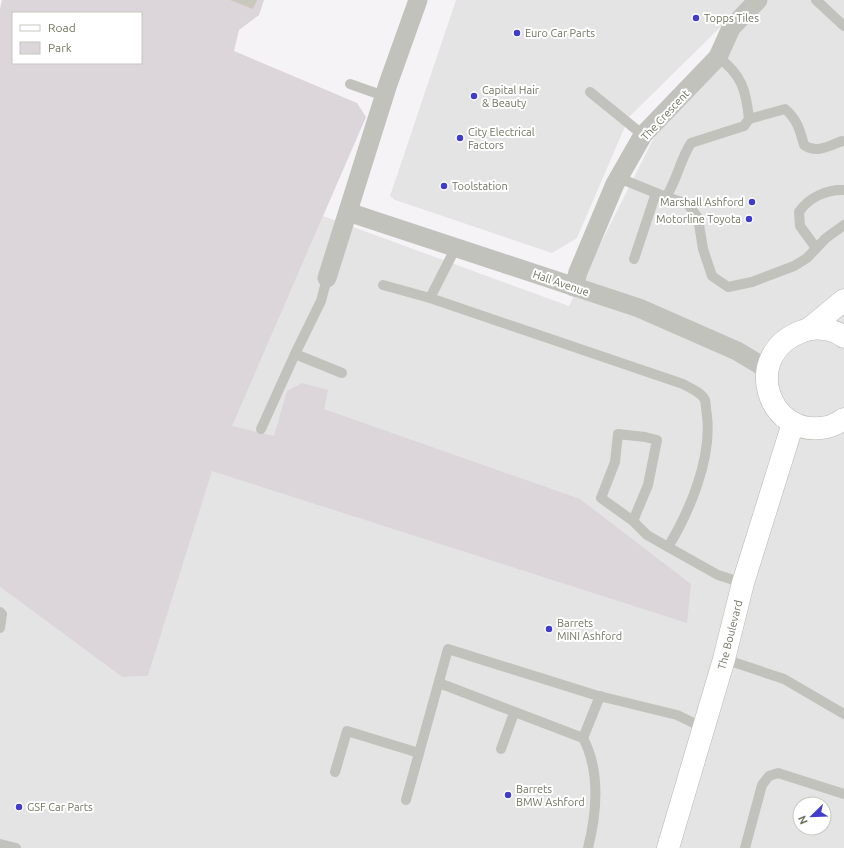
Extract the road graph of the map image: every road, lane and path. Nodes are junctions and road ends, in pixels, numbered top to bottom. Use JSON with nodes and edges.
{"nodes":[{"id":1,"x":418,"y":0,"type":"edge"},
{"id":2,"x":758,"y":0,"type":"edge"},
{"id":3,"x":816,"y":0,"type":"edge"},
{"id":4,"x":844,"y":26,"type":"edge"},
{"id":5,"x":718,"y":57,"type":"junction"},
{"id":6,"x":350,"y":84,"type":"dead end"},
{"id":7,"x":590,"y":92,"type":"dead end"},
{"id":8,"x":384,"y":96,"type":"junction"},
{"id":9,"x":749,"y":119,"type":"junction"},
{"id":10,"x":643,"y":135,"type":"junction"},
{"id":11,"x":842,"y":141,"type":"dead end"},
{"id":12,"x":619,"y":178,"type":"junction"},
{"id":13,"x":844,"y":190,"type":"edge"},
{"id":14,"x":656,"y":193,"type":"junction"},
{"id":15,"x":666,"y":197,"type":"junction"},
{"id":16,"x":348,"y":212,"type":"junction"},
{"id":17,"x":844,"y":225,"type":"edge"},
{"id":18,"x":456,"y":247,"type":"junction"},
{"id":19,"x":816,"y":248,"type":"junction"},
{"id":20,"x":634,"y":259,"type":"dead end"},
{"id":21,"x":327,"y":278,"type":"joint"},
{"id":22,"x":383,"y":285,"type":"dead end"},
{"id":23,"x":574,"y":287,"type":"junction"},
{"id":24,"x":430,"y":298,"type":"junction"},
{"id":25,"x":844,"y":300,"type":"edge"},
{"id":26,"x":809,"y":329,"type":"junction"},
{"id":27,"x":844,"y":337,"type":"edge"},
{"id":28,"x":295,"y":354,"type":"junction"},
{"id":29,"x":767,"y":369,"type":"junction"},
{"id":30,"x":342,"y":373,"type":"dead end"},
{"id":31,"x":844,"y":419,"type":"edge"},
{"id":32,"x":793,"y":423,"type":"junction"},
{"id":33,"x":261,"y":429,"type":"dead end"},
{"id":34,"x":633,"y":521,"type":"junction"},
{"id":35,"x":668,"y":547,"type":"junction"},
{"id":36,"x":743,"y":583,"type":"junction"},
{"id":37,"x":0,"y":612,"type":"edge"},
{"id":38,"x":0,"y":628,"type":"edge"},
{"id":39,"x":724,"y":660,"type":"junction"},
{"id":40,"x":439,"y":683,"type":"junction"},
{"id":41,"x":600,"y":696,"type":"junction"},
{"id":42,"x":514,"y":713,"type":"junction"},
{"id":43,"x":844,"y":714,"type":"edge"},
{"id":44,"x":704,"y":728,"type":"junction"},
{"id":45,"x":583,"y":738,"type":"junction"},
{"id":46,"x":501,"y":749,"type":"dead end"},
{"id":47,"x":419,"y":753,"type":"junction"},
{"id":48,"x":334,"y":772,"type":"dead end"},
{"id":49,"x":844,"y":794,"type":"edge"},
{"id":50,"x":406,"y":800,"type":"dead end"},
{"id":51,"x":0,"y":844,"type":"edge"},
{"id":52,"x":16,"y":848,"type":"edge"},
{"id":53,"x":588,"y":848,"type":"edge"},
{"id":54,"x":668,"y":848,"type":"edge"},
{"id":55,"x":745,"y":848,"type":"edge"}],
"edges":[{"from":1,"to":8,"type":"street"},
{"from":2,"to":5,"type":"street","name":"The Crescent"},
{"from":3,"to":4,"type":"lane"},
{"from":5,"to":9,"type":"lane"},
{"from":5,"to":10,"type":"street","name":"The Crescent"},
{"from":6,"to":8,"type":"lane"},
{"from":7,"to":10,"type":"lane"},
{"from":8,"to":16,"type":"street"},
{"from":9,"to":11,"type":"lane"},
{"from":9,"to":15,"type":"lane"},
{"from":10,"to":12,"type":"street","name":"The Crescent"},
{"from":12,"to":14,"type":"lane"},
{"from":12,"to":23,"type":"street","name":"The Crescent"},
{"from":13,"to":19,"type":"lane"},
{"from":14,"to":15,"type":"lane"},
{"from":14,"to":20,"type":"lane"},
{"from":15,"to":19,"type":"lane"},
{"from":16,"to":18,"type":"street","name":"Hall Avenue"},
{"from":16,"to":21,"type":"street"},
{"from":17,"to":19,"type":"lane"},
{"from":18,"to":23,"type":"street","name":"Hall Avenue"},
{"from":18,"to":24,"type":"lane"},
{"from":21,"to":28,"type":"lane"},
{"from":22,"to":24,"type":"lane"},
{"from":23,"to":29,"type":"street","name":"Hall Avenue"},
{"from":24,"to":35,"type":"lane"},
{"from":25,"to":26,"type":"street"},
{"from":26,"to":27,"type":"street"},
{"from":26,"to":29,"type":"street"},
{"from":28,"to":30,"type":"lane"},
{"from":28,"to":33,"type":"lane"},
{"from":29,"to":32,"type":"street"},
{"from":31,"to":32,"type":"street"},
{"from":32,"to":36,"type":"street","name":"The Boulevard"},
{"from":34,"to":34,"type":"lane"},
{"from":34,"to":35,"type":"lane"},
{"from":35,"to":36,"type":"lane"},
{"from":36,"to":39,"type":"street","name":"The Boulevard"},
{"from":37,"to":38,"type":"lane"},
{"from":39,"to":43,"type":"lane"},
{"from":39,"to":44,"type":"street","name":"The Boulevard"},
{"from":40,"to":41,"type":"lane"},
{"from":40,"to":42,"type":"lane"},
{"from":40,"to":47,"type":"lane"},
{"from":41,"to":44,"type":"lane"},
{"from":41,"to":45,"type":"lane"},
{"from":42,"to":45,"type":"lane"},
{"from":42,"to":46,"type":"lane"},
{"from":44,"to":54,"type":"street","name":"The Boulevard"},
{"from":45,"to":53,"type":"lane"},
{"from":47,"to":48,"type":"lane"},
{"from":47,"to":50,"type":"lane"},
{"from":49,"to":55,"type":"lane"},
{"from":51,"to":52,"type":"lane"}]}
